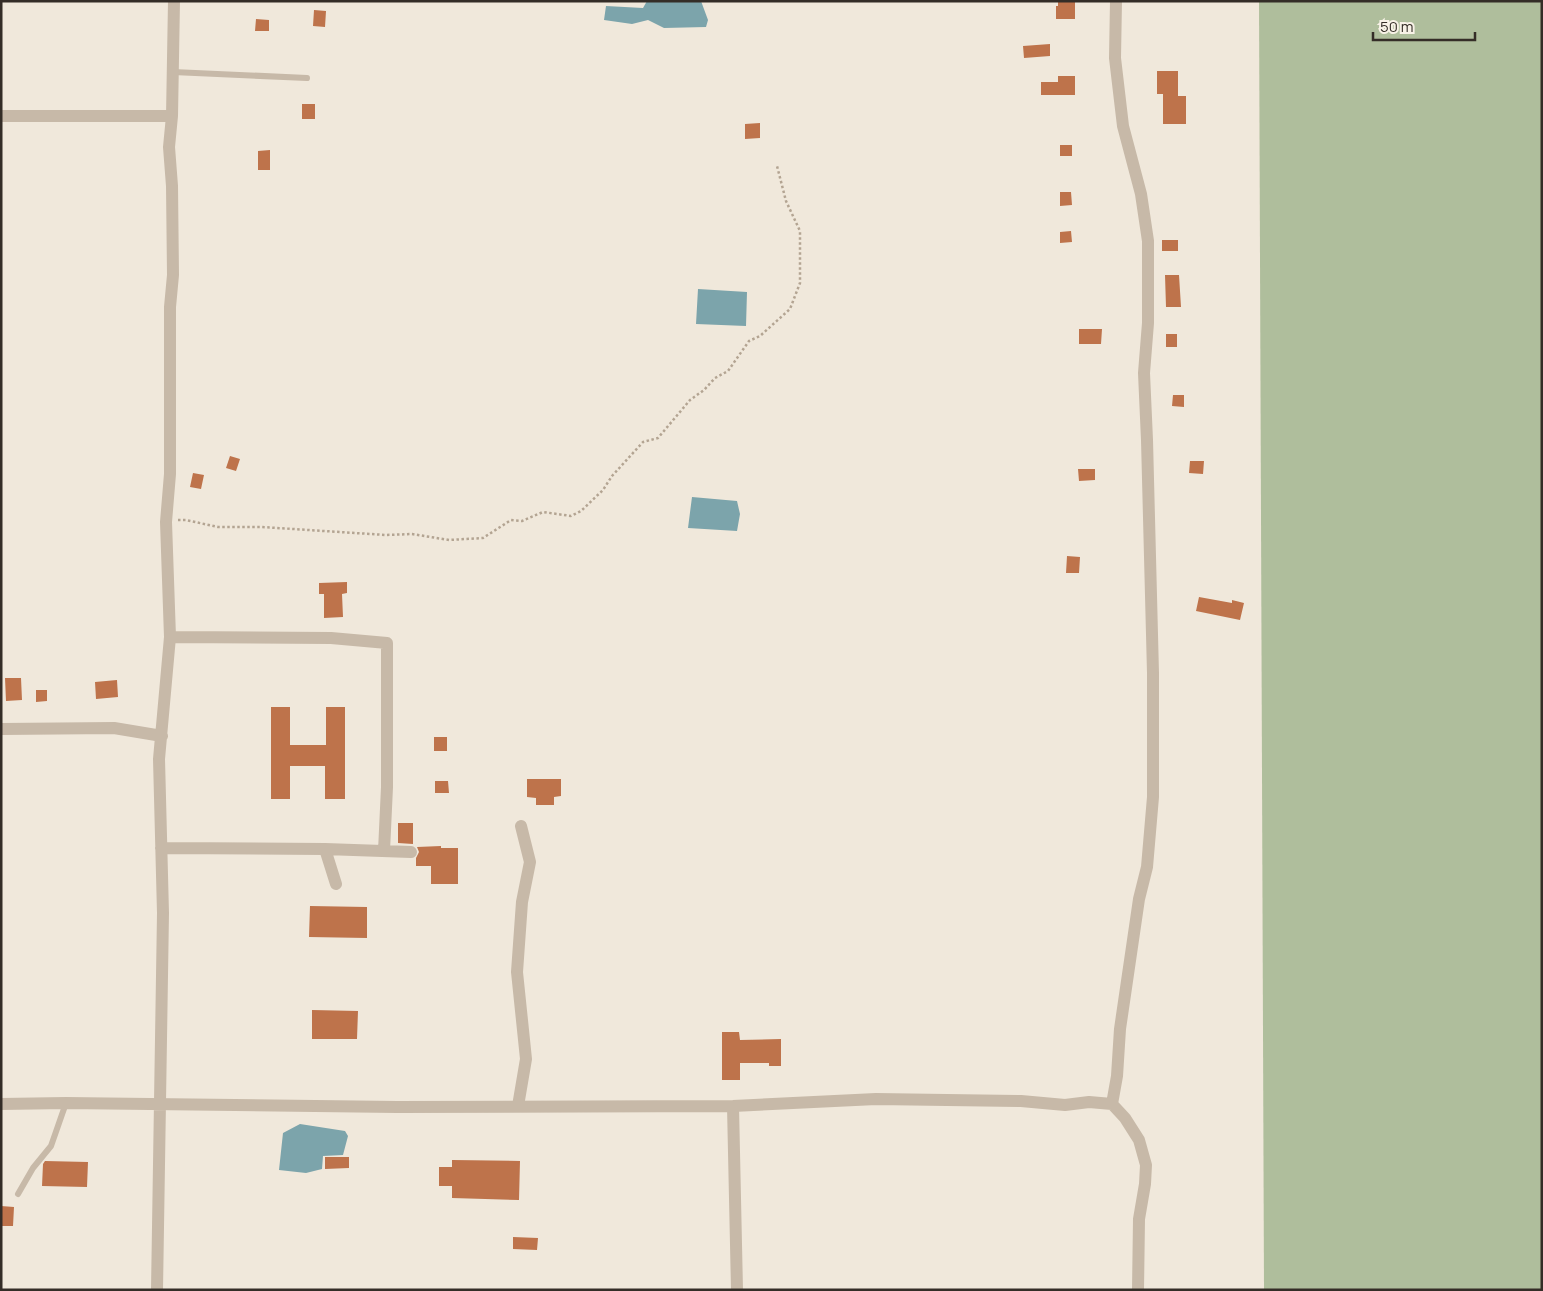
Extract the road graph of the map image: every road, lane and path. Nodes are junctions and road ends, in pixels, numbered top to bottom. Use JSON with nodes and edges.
{"nodes":[{"id":1,"x":174,"y":1,"type":"edge"},
{"id":2,"x":1116,"y":1,"type":"edge"},
{"id":3,"x":173,"y":72,"type":"junction"},
{"id":4,"x":307,"y":78,"type":"dead end"},
{"id":5,"x":1,"y":116,"type":"edge"},
{"id":6,"x":172,"y":116,"type":"junction"},
{"id":7,"x":777,"y":166,"type":"dead end"},
{"id":8,"x":166,"y":522,"type":"junction"},
{"id":9,"x":170,"y":637,"type":"junction"},
{"id":10,"x":1,"y":729,"type":"edge"},
{"id":11,"x":162,"y":736,"type":"junction"},
{"id":12,"x":521,"y":826,"type":"dead end"},
{"id":13,"x":161,"y":848,"type":"junction"},
{"id":14,"x":325,"y":849,"type":"junction"},
{"id":15,"x":384,"y":851,"type":"junction"},
{"id":16,"x":411,"y":852,"type":"dead end"},
{"id":17,"x":336,"y":884,"type":"dead end"},
{"id":18,"x":66,"y":1103,"type":"junction"},
{"id":19,"x":1,"y":1104,"type":"edge"},
{"id":20,"x":1112,"y":1104,"type":"junction"},
{"id":21,"x":160,"y":1105,"type":"junction"},
{"id":22,"x":518,"y":1106,"type":"junction"},
{"id":23,"x":733,"y":1106,"type":"junction"},
{"id":24,"x":18,"y":1194,"type":"dead end"},
{"id":25,"x":157,"y":1290,"type":"edge"},
{"id":26,"x":737,"y":1290,"type":"edge"},
{"id":27,"x":1138,"y":1290,"type":"edge"}],
"edges":[{"from":1,"to":3,"type":"street"},
{"from":2,"to":20,"type":"street"},
{"from":3,"to":4,"type":"lane"},
{"from":3,"to":6,"type":"street"},
{"from":5,"to":6,"type":"street"},
{"from":6,"to":8,"type":"street"},
{"from":7,"to":8,"type":"path"},
{"from":8,"to":9,"type":"street"},
{"from":9,"to":11,"type":"street"},
{"from":9,"to":15,"type":"street"},
{"from":10,"to":11,"type":"street"},
{"from":11,"to":13,"type":"street"},
{"from":12,"to":22,"type":"street"},
{"from":13,"to":14,"type":"street"},
{"from":13,"to":21,"type":"street"},
{"from":14,"to":15,"type":"street"},
{"from":14,"to":17,"type":"street"},
{"from":15,"to":16,"type":"street"},
{"from":18,"to":19,"type":"street"},
{"from":18,"to":21,"type":"street"},
{"from":18,"to":24,"type":"lane"},
{"from":20,"to":23,"type":"street"},
{"from":20,"to":27,"type":"street"},
{"from":21,"to":22,"type":"street"},
{"from":21,"to":25,"type":"street"},
{"from":22,"to":23,"type":"street"},
{"from":23,"to":26,"type":"street"}]}
